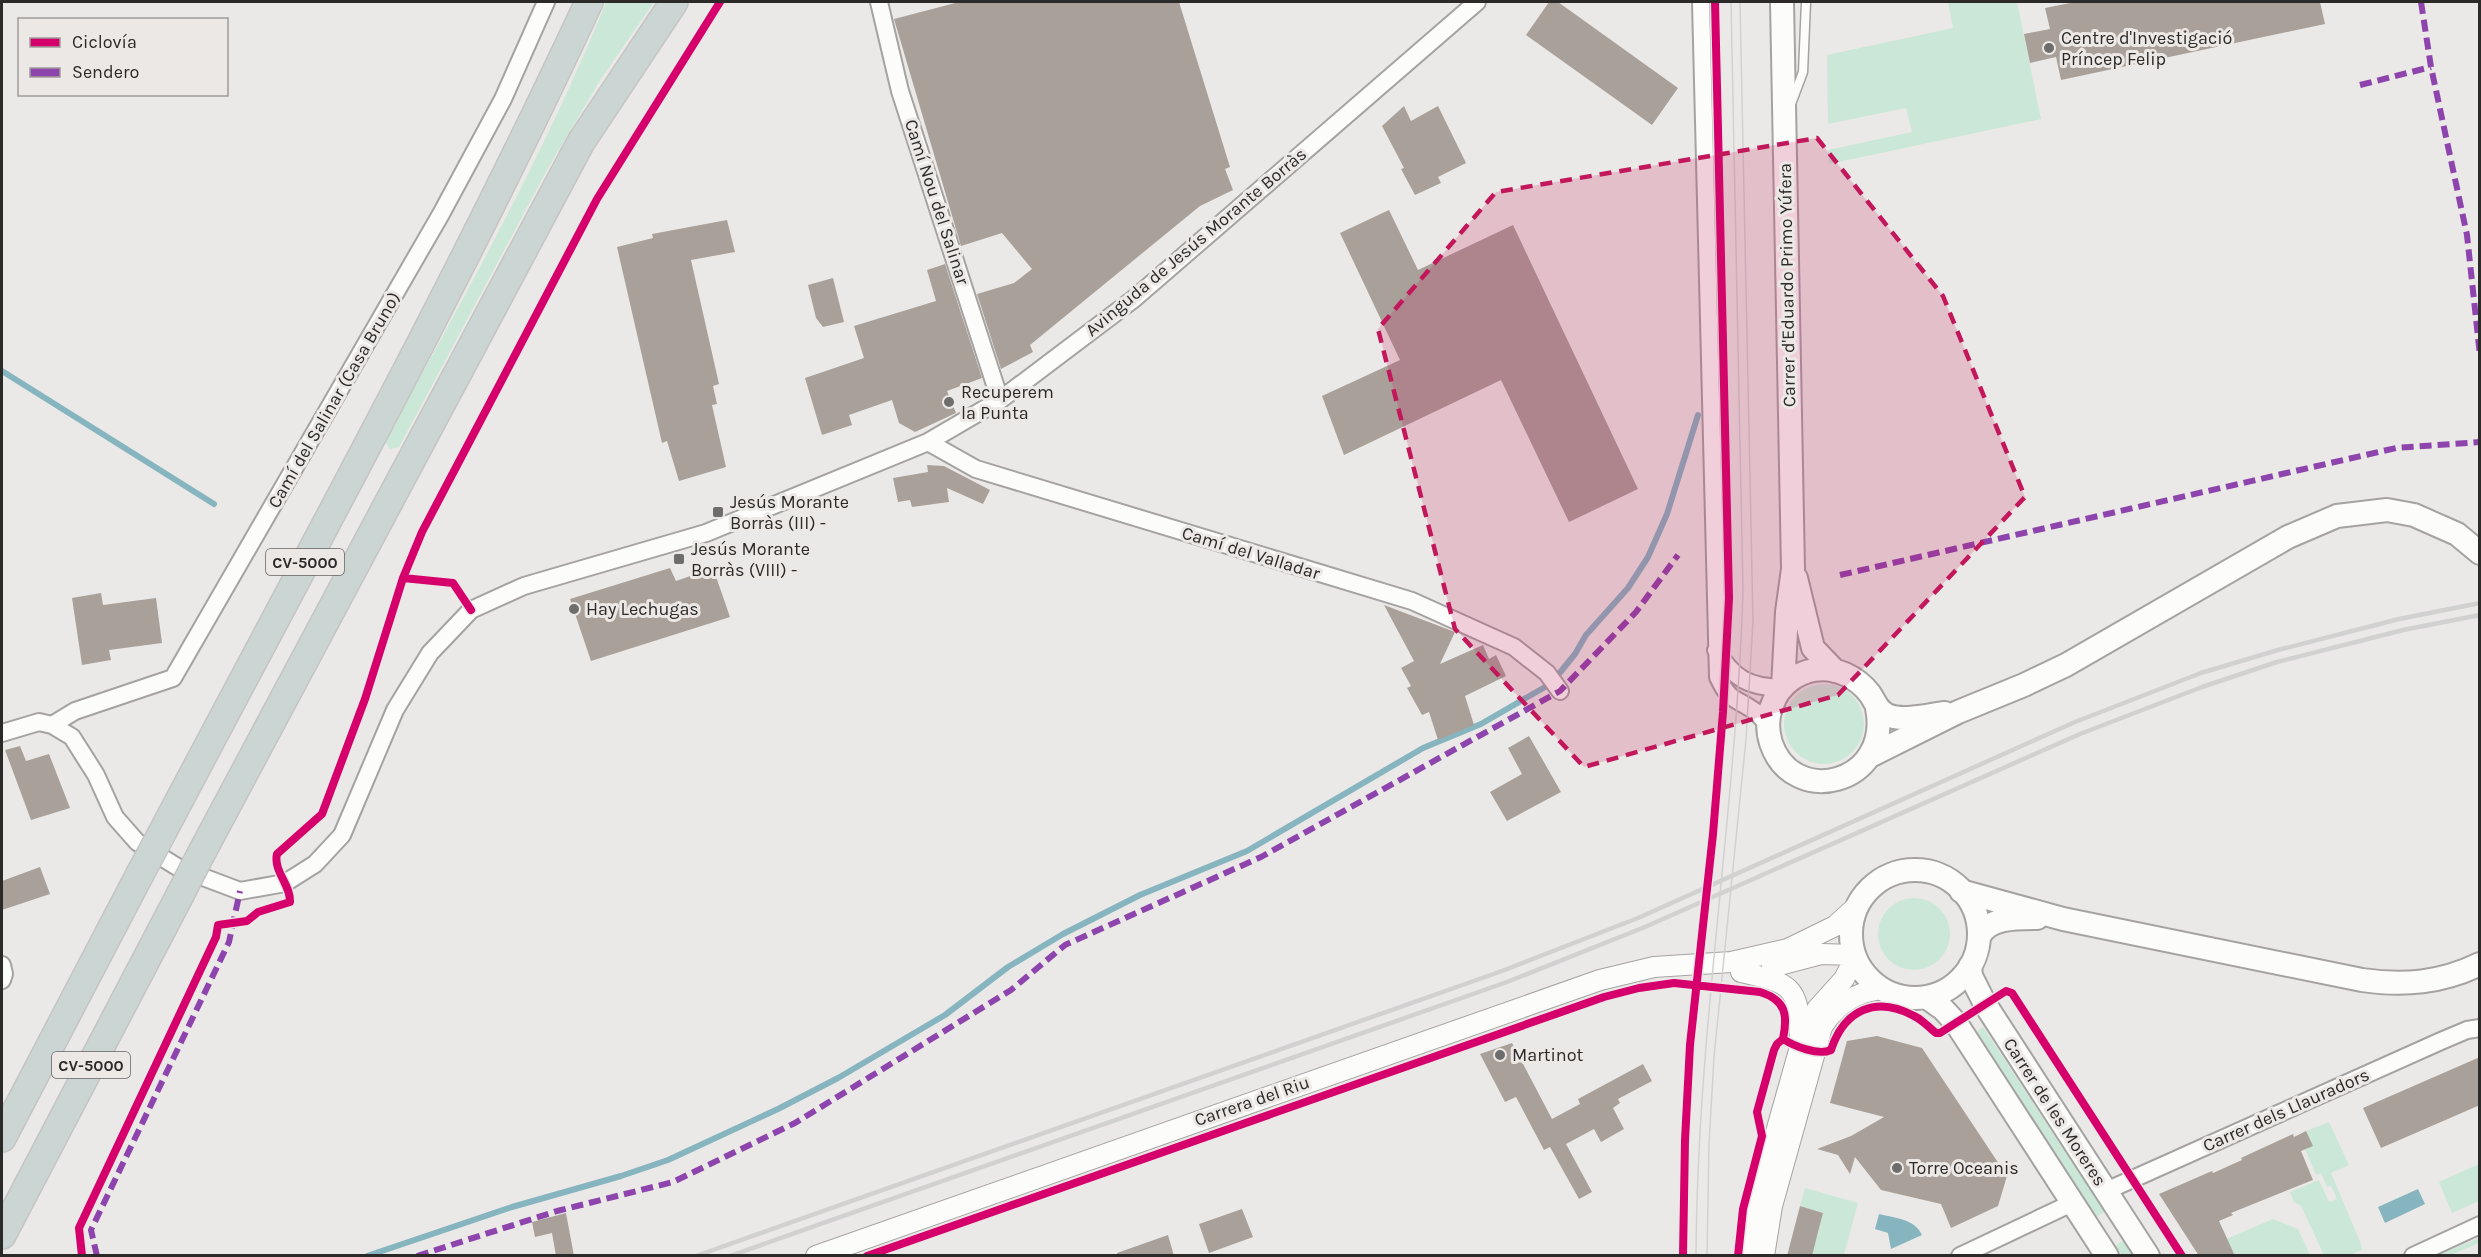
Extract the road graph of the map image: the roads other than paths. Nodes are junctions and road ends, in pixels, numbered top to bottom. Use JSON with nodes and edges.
{"nodes":[{"id":1,"x":546,"y":2,"type":"edge"},
{"id":2,"x":590,"y":2,"type":"edge"},
{"id":3,"x":674,"y":2,"type":"edge"},
{"id":4,"x":879,"y":2,"type":"edge"},
{"id":5,"x":1477,"y":2,"type":"edge"},
{"id":6,"x":1701,"y":2,"type":"edge"},
{"id":7,"x":1782,"y":2,"type":"edge"},
{"id":8,"x":1806,"y":2,"type":"edge"},
{"id":9,"x":1785,"y":131,"type":"junction"},
{"id":10,"x":1000,"y":400,"type":"junction"},
{"id":11,"x":928,"y":442,"type":"junction"},
{"id":12,"x":2480,"y":553,"type":"edge"},
{"id":13,"x":1793,"y":569,"type":"junction"},
{"id":14,"x":1716,"y":649,"type":"junction"},
{"id":15,"x":1835,"y":671,"type":"junction"},
{"id":16,"x":1783,"y":687,"type":"junction"},
{"id":17,"x":1560,"y":690,"type":"dead end"},
{"id":18,"x":1876,"y":708,"type":"junction"},
{"id":19,"x":1958,"y":712,"type":"junction"},
{"id":20,"x":1768,"y":724,"type":"junction"},
{"id":21,"x":52,"y":725,"type":"junction"},
{"id":22,"x":2,"y":733,"type":"edge"},
{"id":23,"x":1870,"y":756,"type":"junction"},
{"id":24,"x":1961,"y":891,"type":"junction"},
{"id":25,"x":1858,"y":905,"type":"junction"},
{"id":26,"x":2062,"y":919,"type":"junction"},
{"id":27,"x":1978,"y":937,"type":"junction"},
{"id":28,"x":1855,"y":956,"type":"junction"},
{"id":29,"x":2480,"y":964,"type":"edge"},
{"id":30,"x":2,"y":965,"type":"edge"},
{"id":31,"x":1693,"y":965,"type":"junction"},
{"id":32,"x":1970,"y":966,"type":"junction"},
{"id":33,"x":1741,"y":972,"type":"junction"},
{"id":34,"x":2,"y":980,"type":"edge"},
{"id":35,"x":1883,"y":989,"type":"junction"},
{"id":36,"x":1926,"y":997,"type":"junction"},
{"id":37,"x":2473,"y":1029,"type":"edge"},
{"id":38,"x":1800,"y":1047,"type":"junction"},
{"id":39,"x":2,"y":1138,"type":"edge"},
{"id":40,"x":2106,"y":1191,"type":"junction"},
{"id":41,"x":2072,"y":1203,"type":"junction"},
{"id":42,"x":2480,"y":1225,"type":"edge"},
{"id":43,"x":2,"y":1235,"type":"edge"},
{"id":44,"x":816,"y":1256,"type":"edge"},
{"id":45,"x":1747,"y":1256,"type":"edge"},
{"id":46,"x":1764,"y":1256,"type":"edge"},
{"id":47,"x":1960,"y":1256,"type":"edge"},
{"id":48,"x":2107,"y":1256,"type":"edge"},
{"id":49,"x":2148,"y":1256,"type":"edge"},
{"id":50,"x":2413,"y":1256,"type":"edge"}],
"edges":[{"from":1,"to":21,"type":"street","name":"Camí del Salinar (Casa Bruno)"},
{"from":2,"to":39,"type":"highway","number":"CV-5000","bridge":true},
{"from":3,"to":43,"type":"highway","number":"CV-5000","bridge":true},
{"from":4,"to":10,"type":"street","name":"Camí Nou del Salinar"},
{"from":5,"to":10,"type":"street","name":"Avinguda de Jesús Morante Borràs"},
{"from":6,"to":14,"type":"street"},
{"from":7,"to":9,"type":"main road","name":"Carrer d'Eduardo Primo Yúfera"},
{"from":8,"to":9,"type":"lane"},
{"from":9,"to":13,"type":"main road","name":"Carrer d'Eduardo Primo Yúfera"},
{"from":10,"to":11,"type":"street","name":"Avinguda de Jesús Morante Borràs"},
{"from":11,"to":17,"type":"street","name":"Camí del Valladar"},
{"from":11,"to":21,"type":"street","name":"Avinguda de Jesús Morante Borràs"},
{"from":12,"to":19,"type":"main road"},
{"from":13,"to":15,"type":"main road","name":"Carrer d'Eduardo Primo Yúfera"},
{"from":13,"to":16,"type":"main road","name":"Carrer d'Eduardo Primo Yúfera"},
{"from":14,"to":16,"type":"street"},
{"from":14,"to":20,"type":"street"},
{"from":15,"to":16,"type":"main road"},
{"from":15,"to":18,"type":"main road"},
{"from":16,"to":20,"type":"main road"},
{"from":18,"to":19,"type":"main road"},
{"from":18,"to":23,"type":"main road"},
{"from":19,"to":23,"type":"main road"},
{"from":20,"to":23,"type":"main road"},
{"from":21,"to":22,"type":"street"},
{"from":24,"to":25,"type":"main road"},
{"from":24,"to":26,"type":"main road"},
{"from":24,"to":27,"type":"main road"},
{"from":25,"to":28,"type":"main road"},
{"from":25,"to":31,"type":"street","name":"Carrera del Riu"},
{"from":26,"to":27,"type":"main road"},
{"from":26,"to":29,"type":"main road"},
{"from":27,"to":32,"type":"main road"},
{"from":28,"to":33,"type":"street","name":"Carrera del Riu"},
{"from":28,"to":35,"type":"main road"},
{"from":28,"to":38,"type":"street"},
{"from":30,"to":34,"type":"street"},
{"from":31,"to":33,"type":"street","name":"Carrera del Riu"},
{"from":31,"to":44,"type":"street","name":"Carrera del Riu"},
{"from":32,"to":36,"type":"main road"},
{"from":32,"to":40,"type":"main road","name":"Carrer de les Moreres"},
{"from":33,"to":38,"type":"street"},
{"from":35,"to":36,"type":"main road"},
{"from":35,"to":46,"type":"street"},
{"from":36,"to":41,"type":"main road","name":"Carrer de les Moreres"},
{"from":37,"to":40,"type":"street","name":"Carrer dels Llauradors"},
{"from":38,"to":45,"type":"street"},
{"from":40,"to":49,"type":"main road","name":"Carrer de les Moreres"},
{"from":41,"to":47,"type":"street"},
{"from":41,"to":48,"type":"main road","name":"Carrer de les Moreres"},
{"from":42,"to":50,"type":"street"}]}
